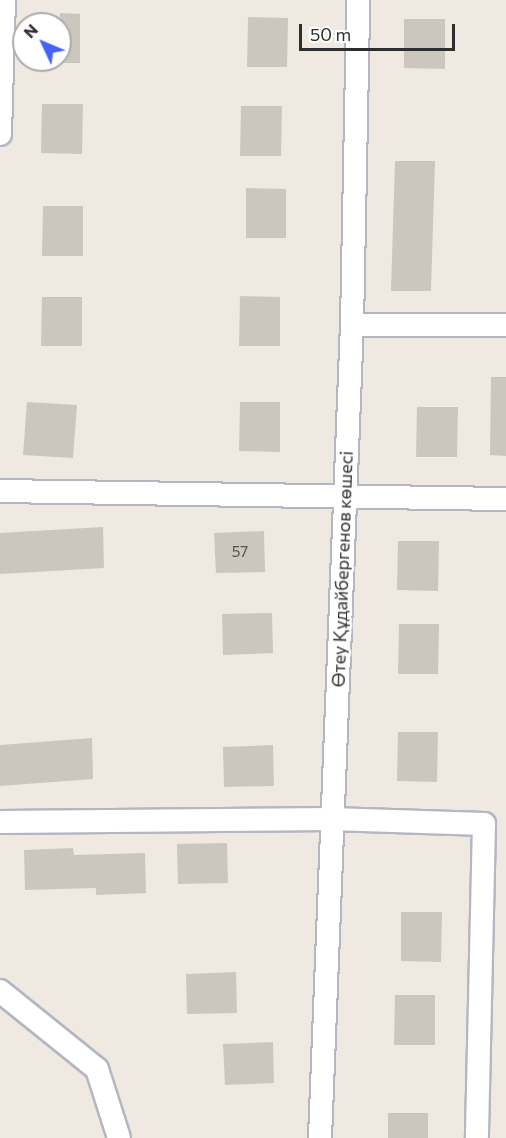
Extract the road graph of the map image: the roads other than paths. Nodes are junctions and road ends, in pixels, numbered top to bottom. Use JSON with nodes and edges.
{"nodes":[{"id":1,"x":4,"y":0,"type":"edge"},
{"id":2,"x":358,"y":0,"type":"edge"},
{"id":3,"x":0,"y":134,"type":"edge"},
{"id":4,"x":352,"y":325,"type":"junction"},
{"id":5,"x":506,"y":325,"type":"edge"},
{"id":6,"x":0,"y":491,"type":"edge"},
{"id":7,"x":345,"y":494,"type":"junction"},
{"id":8,"x":506,"y":499,"type":"edge"},
{"id":9,"x":332,"y":819,"type":"junction"},
{"id":10,"x":0,"y":822,"type":"edge"},
{"id":11,"x":0,"y":991,"type":"edge"},
{"id":12,"x":119,"y":1138,"type":"edge"},
{"id":13,"x":320,"y":1138,"type":"edge"},
{"id":14,"x":477,"y":1138,"type":"edge"}],
"edges":[{"from":1,"to":3,"type":"street"},
{"from":2,"to":4,"type":"street","name":"Өтеу Құдайбергенов көшесі"},
{"from":4,"to":5,"type":"street"},
{"from":4,"to":7,"type":"street","name":"Өтеу Құдайбергенов көшесі"},
{"from":6,"to":7,"type":"street"},
{"from":7,"to":8,"type":"street"},
{"from":7,"to":9,"type":"street","name":"Өтеу Құдайбергенов көшесі"},
{"from":9,"to":10,"type":"street"},
{"from":9,"to":13,"type":"street","name":"Өтеу Құдайбергенов көшесі"},
{"from":9,"to":14,"type":"street"},
{"from":11,"to":12,"type":"street"}]}
